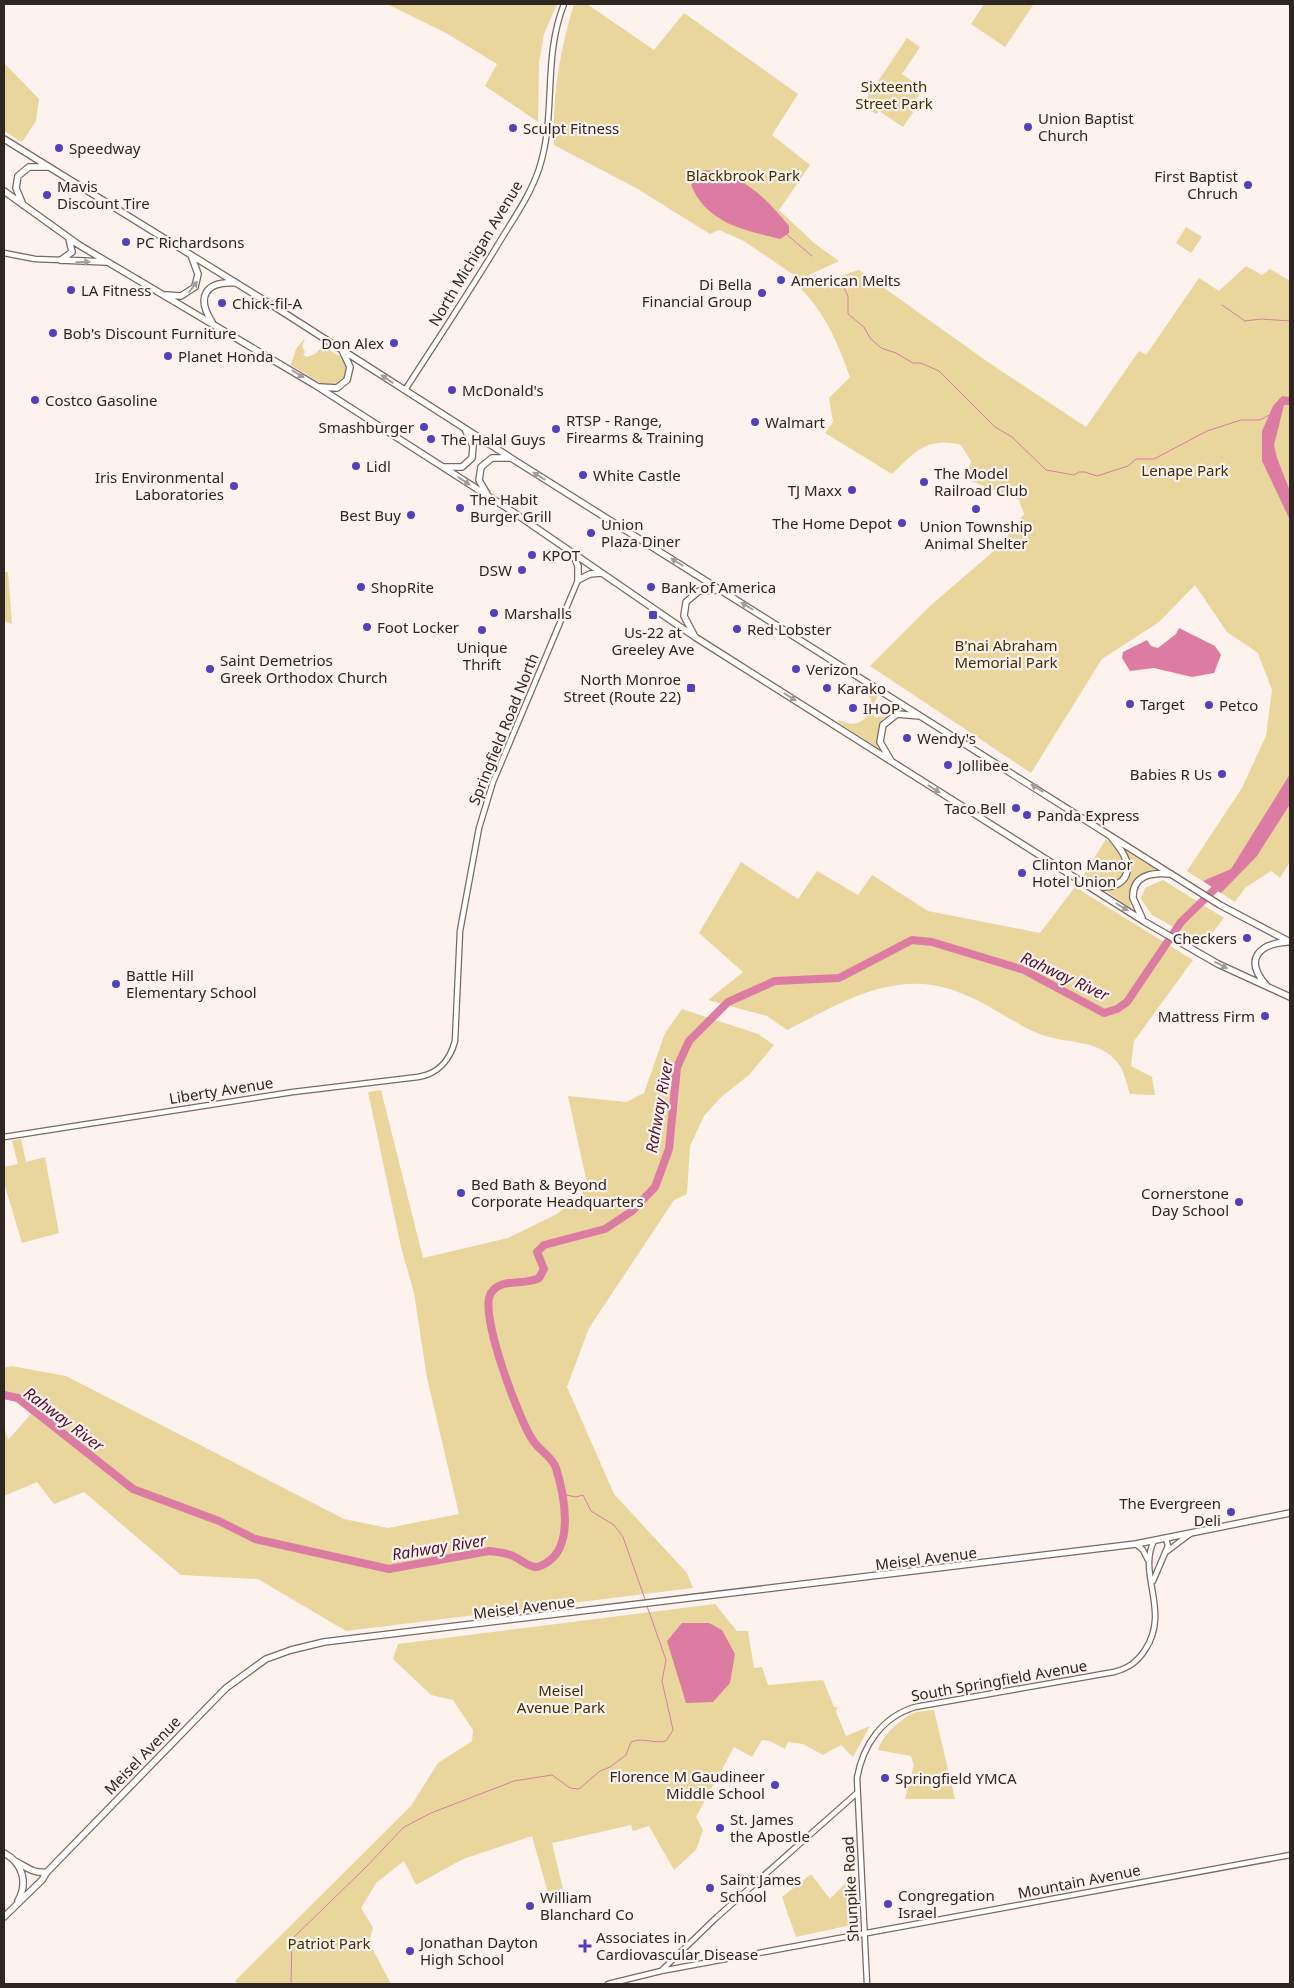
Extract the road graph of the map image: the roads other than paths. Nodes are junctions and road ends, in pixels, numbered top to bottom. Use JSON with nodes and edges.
{"nodes":[{"id":1,"x":564,"y":4,"type":"edge"},
{"id":2,"x":4,"y":139,"type":"edge"},
{"id":3,"x":49,"y":167,"type":"junction"},
{"id":4,"x":4,"y":191,"type":"edge"},
{"id":5,"x":24,"y":207,"type":"junction"},
{"id":6,"x":68,"y":238,"type":"junction"},
{"id":7,"x":4,"y":253,"type":"edge"},
{"id":8,"x":191,"y":255,"type":"junction"},
{"id":9,"x":61,"y":260,"type":"junction"},
{"id":10,"x":106,"y":262,"type":"junction"},
{"id":11,"x":238,"y":283,"type":"junction"},
{"id":12,"x":162,"y":294,"type":"junction"},
{"id":13,"x":213,"y":323,"type":"junction"},
{"id":14,"x":341,"y":348,"type":"junction"},
{"id":15,"x":317,"y":387,"type":"junction"},
{"id":16,"x":405,"y":390,"type":"junction"},
{"id":17,"x":464,"y":429,"type":"junction"},
{"id":18,"x":511,"y":458,"type":"junction"},
{"id":19,"x":440,"y":466,"type":"junction"},
{"id":20,"x":489,"y":497,"type":"junction"},
{"id":21,"x":572,"y":552,"type":"junction"},
{"id":22,"x":602,"y":573,"type":"junction"},
{"id":23,"x":578,"y":580,"type":"junction"},
{"id":24,"x":723,"y":590,"type":"junction"},
{"id":25,"x":696,"y":637,"type":"junction"},
{"id":26,"x":922,"y":716,"type":"junction"},
{"id":27,"x":893,"y":762,"type":"junction"},
{"id":28,"x":1108,"y":832,"type":"junction"},
{"id":29,"x":1173,"y":874,"type":"junction"},
{"id":30,"x":1082,"y":882,"type":"junction"},
{"id":31,"x":1144,"y":922,"type":"junction"},
{"id":32,"x":1290,"y":942,"type":"edge"},
{"id":33,"x":1267,"y":987,"type":"junction"},
{"id":34,"x":1290,"y":997,"type":"edge"},
{"id":35,"x":440,"y":1067,"type":"joint"},
{"id":36,"x":4,"y":1137,"type":"edge"},
{"id":37,"x":1290,"y":1513,"type":"edge"},
{"id":38,"x":1192,"y":1533,"type":"junction"},
{"id":39,"x":1166,"y":1539,"type":"junction"},
{"id":40,"x":1154,"y":1541,"type":"junction"},
{"id":41,"x":1136,"y":1544,"type":"junction"},
{"id":42,"x":1165,"y":1553,"type":"junction"},
{"id":43,"x":1149,"y":1563,"type":"junction"},
{"id":44,"x":1153,"y":1581,"type":"junction"},
{"id":45,"x":857,"y":1793,"type":"junction"},
{"id":46,"x":4,"y":1853,"type":"edge"},
{"id":47,"x":1290,"y":1855,"type":"edge"},
{"id":48,"x":16,"y":1861,"type":"junction"},
{"id":49,"x":47,"y":1872,"type":"junction"},
{"id":50,"x":17,"y":1903,"type":"junction"},
{"id":51,"x":4,"y":1917,"type":"edge"},
{"id":52,"x":864,"y":1934,"type":"junction"},
{"id":53,"x":661,"y":1971,"type":"junction"},
{"id":54,"x":608,"y":1984,"type":"edge"},
{"id":55,"x":867,"y":1984,"type":"edge"}],
"edges":[{"from":1,"to":16,"type":"street","name":"North Michigan Avenue"},
{"from":2,"to":3,"type":"main road"},
{"from":3,"to":5,"type":"main road"},
{"from":3,"to":8,"type":"main road"},
{"from":4,"to":5,"type":"main road"},
{"from":5,"to":6,"type":"main road"},
{"from":6,"to":9,"type":"main road"},
{"from":6,"to":10,"type":"main road"},
{"from":7,"to":9,"type":"street"},
{"from":8,"to":11,"type":"main road"},
{"from":12,"to":8,"type":"main road","one_way":true},
{"from":9,"to":10,"type":"main road","one_way":true},
{"from":10,"to":12,"type":"main road"},
{"from":11,"to":13,"type":"main road"},
{"from":11,"to":14,"type":"main road"},
{"from":12,"to":13,"type":"main road"},
{"from":13,"to":15,"type":"main road","one_way":true},
{"from":14,"to":15,"type":"main road"},
{"from":16,"to":14,"type":"main road","one_way":true},
{"from":15,"to":19,"type":"main road"},
{"from":16,"to":17,"type":"main road"},
{"from":17,"to":18,"type":"main road"},
{"from":17,"to":19,"type":"main road"},
{"from":18,"to":20,"type":"main road"},
{"from":24,"to":18,"type":"main road","one_way":true},
{"from":19,"to":20,"type":"main road","one_way":true},
{"from":20,"to":21,"type":"main road"},
{"from":21,"to":22,"type":"main road"},
{"from":21,"to":23,"type":"main road"},
{"from":22,"to":23,"type":"main road"},
{"from":22,"to":25,"type":"main road"},
{"from":23,"to":35,"type":"street","name":"Springfield Road North"},
{"from":24,"to":25,"type":"main road"},
{"from":26,"to":24,"type":"main road","one_way":true},
{"from":25,"to":27,"type":"main road","one_way":true},
{"from":26,"to":27,"type":"main road"},
{"from":28,"to":26,"type":"main road","one_way":true},
{"from":27,"to":30,"type":"main road","one_way":true},
{"from":28,"to":29,"type":"main road"},
{"from":28,"to":30,"type":"main road"},
{"from":29,"to":31,"type":"main road"},
{"from":29,"to":32,"type":"main road"},
{"from":30,"to":31,"type":"main road","one_way":true},
{"from":31,"to":33,"type":"main road","one_way":true},
{"from":32,"to":33,"type":"main road"},
{"from":33,"to":34,"type":"main road"},
{"from":35,"to":36,"type":"street","name":"Liberty Avenue"},
{"from":37,"to":38,"type":"main road"},
{"from":38,"to":39,"type":"main road"},
{"from":38,"to":42,"type":"street"},
{"from":39,"to":40,"type":"main road"},
{"from":39,"to":42,"type":"street","name":"South Springfield Avenue"},
{"from":40,"to":41,"type":"main road","name":"Meisel Avenue"},
{"from":40,"to":43,"type":"street","name":"South Springfield Avenue"},
{"from":41,"to":43,"type":"street"},
{"from":41,"to":49,"type":"main road","name":"Meisel Avenue"},
{"from":42,"to":44,"type":"street","name":"South Springfield Avenue"},
{"from":43,"to":44,"type":"street","name":"South Springfield Avenue"},
{"from":44,"to":45,"type":"street","name":"South Springfield Avenue"},
{"from":45,"to":52,"type":"street","name":"Shunpike Road"},
{"from":45,"to":53,"type":"street"},
{"from":46,"to":48,"type":"main road"},
{"from":47,"to":52,"type":"street","name":"Mountain Avenue"},
{"from":48,"to":49,"type":"main road"},
{"from":48,"to":50,"type":"main road"},
{"from":49,"to":50,"type":"main road","name":"Meisel Avenue"},
{"from":50,"to":51,"type":"main road","name":"Meisel Avenue"},
{"from":52,"to":53,"type":"street","name":"Mountain Avenue"},
{"from":52,"to":55,"type":"street","name":"Shunpike Road"},
{"from":53,"to":54,"type":"street","name":"Mountain Avenue"}]}
